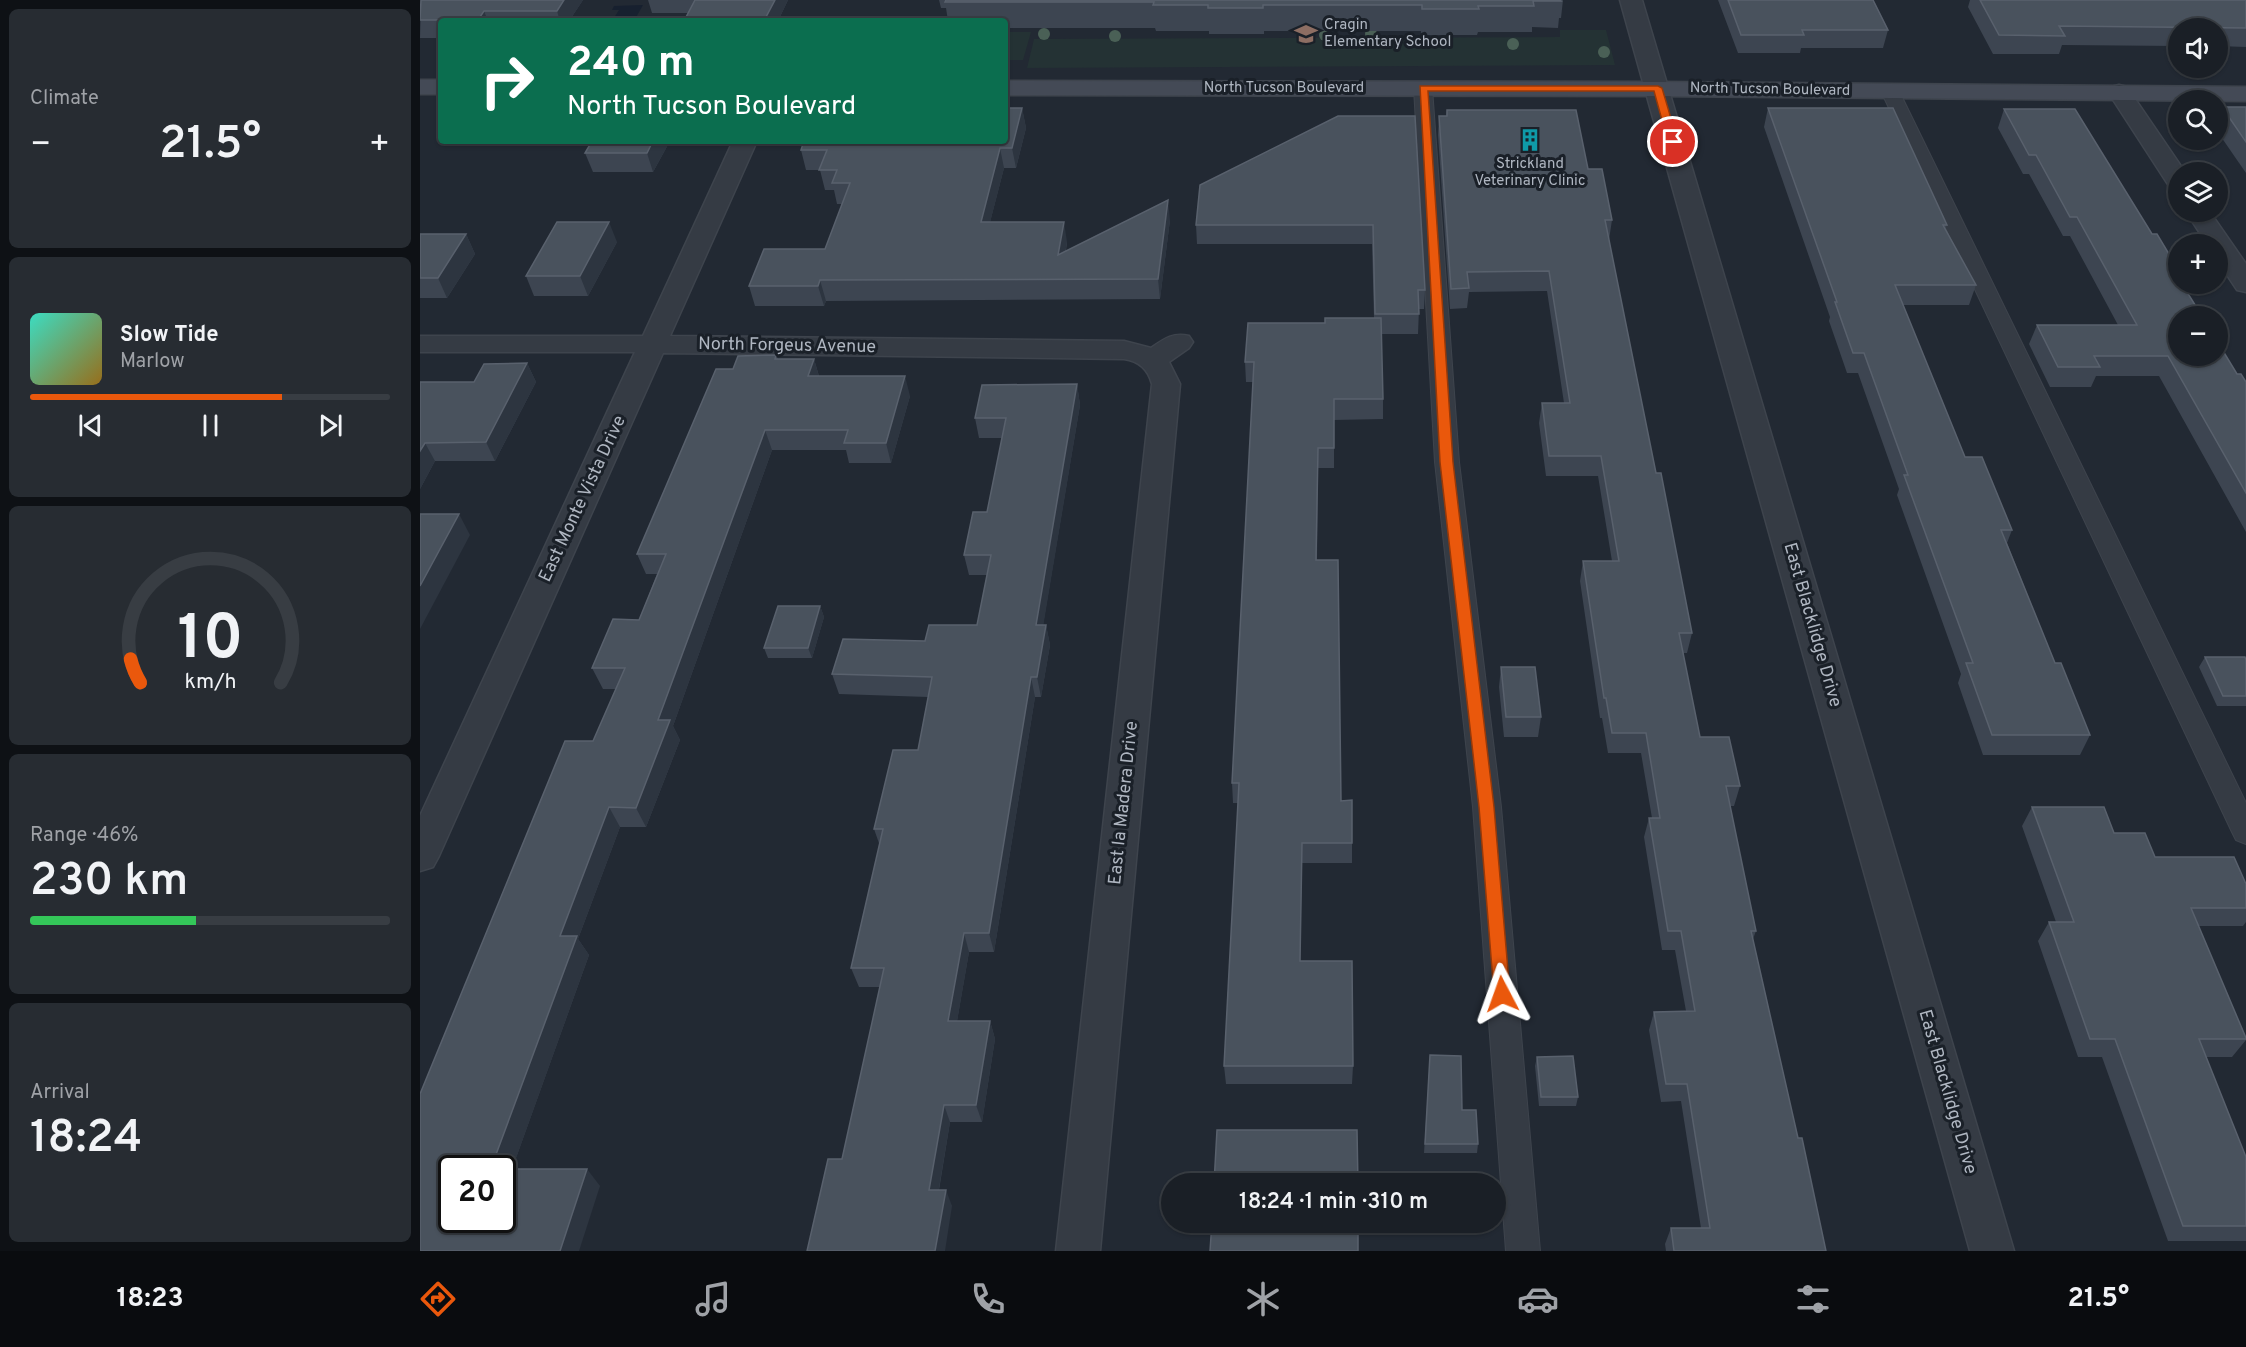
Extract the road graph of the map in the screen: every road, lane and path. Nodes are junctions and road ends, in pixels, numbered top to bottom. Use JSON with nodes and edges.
{"nodes":[{"id":1,"x":1631,"y":0,"type":"edge"},
{"id":2,"x":420,"y":87,"type":"edge"},
{"id":3,"x":438,"y":87,"type":"edge"},
{"id":4,"x":1008,"y":88,"type":"edge"},
{"id":5,"x":1424,"y":88,"type":"junction"},
{"id":6,"x":1658,"y":88,"type":"junction"},
{"id":7,"x":1890,"y":91,"type":"junction"},
{"id":8,"x":2119,"y":92,"type":"junction"},
{"id":9,"x":2246,"y":94,"type":"edge"},
{"id":10,"x":744,"y":144,"type":"edge"},
{"id":11,"x":2168,"y":166,"type":"edge"},
{"id":12,"x":2205,"y":222,"type":"edge"},
{"id":13,"x":2246,"y":284,"type":"edge"},
{"id":14,"x":654,"y":344,"type":"junction"},
{"id":15,"x":420,"y":345,"type":"edge"},
{"id":16,"x":1166,"y":351,"type":"joint"},
{"id":17,"x":2246,"y":832,"type":"edge"},
{"id":18,"x":420,"y":856,"type":"edge"},
{"id":19,"x":1078,"y":1251,"type":"edge"},
{"id":20,"x":1523,"y":1251,"type":"edge"},
{"id":21,"x":1992,"y":1251,"type":"edge"}],
"edges":[{"from":1,"to":6,"type":"street","name":"East Blacklidge Drive"},
{"from":2,"to":3,"type":"main road"},
{"from":4,"to":5,"type":"main road","name":"North Tucson Boulevard"},
{"from":5,"to":6,"type":"main road","name":"North Tucson Boulevard"},
{"from":5,"to":20,"type":"lane"},
{"from":6,"to":7,"type":"main road","name":"North Tucson Boulevard"},
{"from":6,"to":21,"type":"street","name":"East Blacklidge Drive"},
{"from":7,"to":8,"type":"main road","name":"North Tucson Boulevard"},
{"from":7,"to":17,"type":"lane"},
{"from":8,"to":9,"type":"main road","name":"North Tucson Boulevard"},
{"from":8,"to":11,"type":"street"},
{"from":10,"to":14,"type":"street","name":"East Monte Vista Drive"},
{"from":12,"to":13,"type":"street"},
{"from":14,"to":15,"type":"street","name":"North Forgeus Avenue"},
{"from":14,"to":16,"type":"street","name":"North Forgeus Avenue"},
{"from":14,"to":18,"type":"street","name":"East Monte Vista Drive"},
{"from":16,"to":19,"type":"street","name":"East la Madera Drive"}]}
